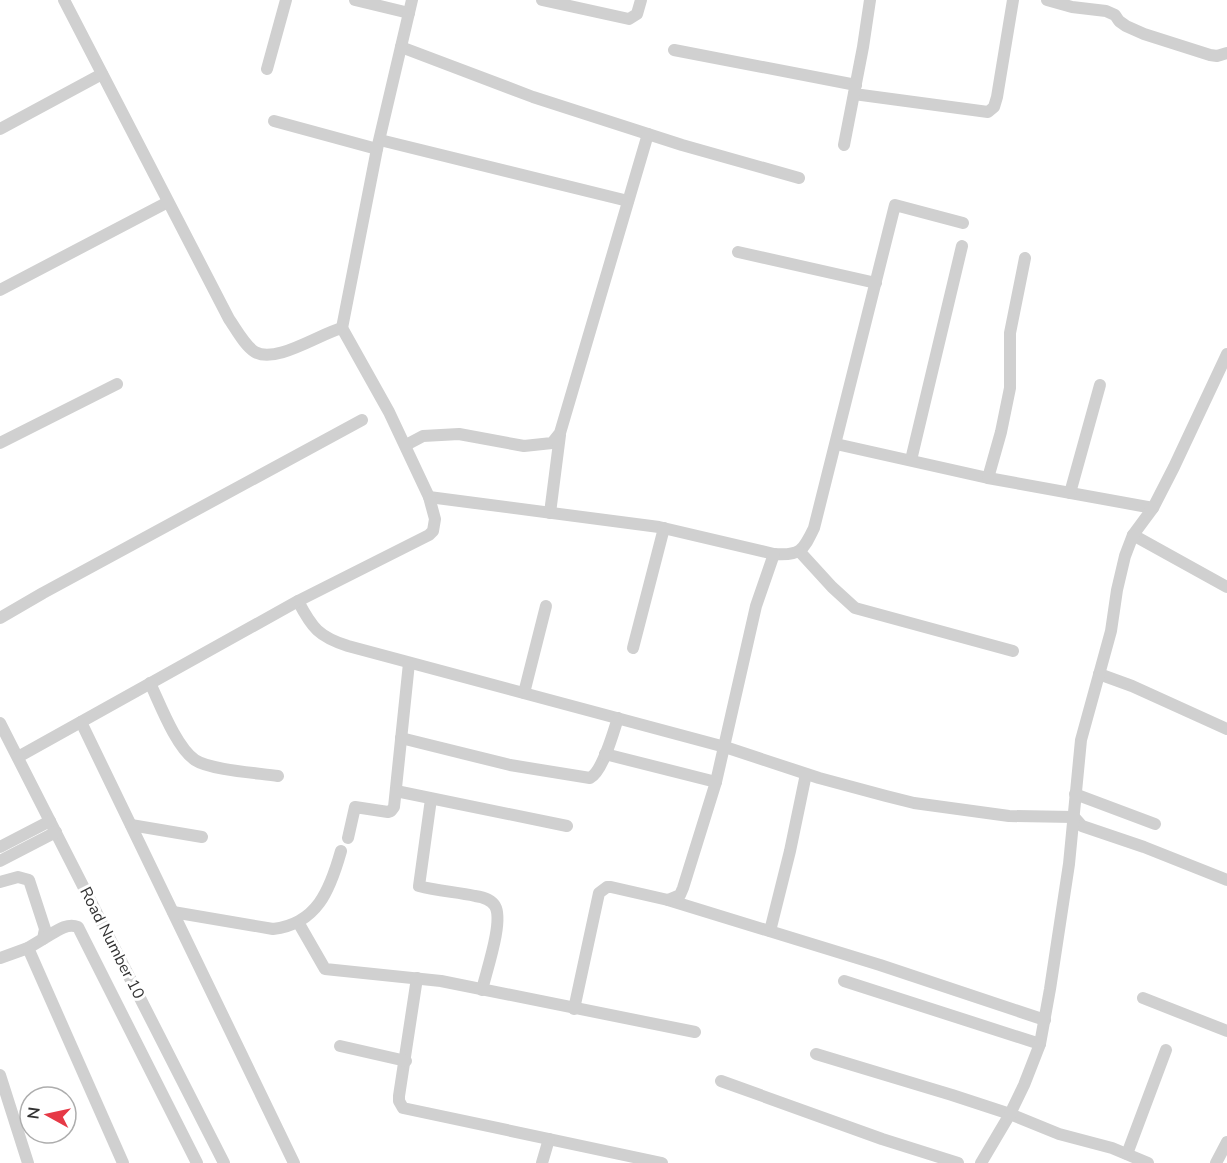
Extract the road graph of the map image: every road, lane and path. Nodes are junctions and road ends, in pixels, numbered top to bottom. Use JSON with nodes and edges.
{"nodes":[{"id":1,"x":64,"y":0,"type":"edge"},
{"id":2,"x":286,"y":0,"type":"edge"},
{"id":3,"x":355,"y":0,"type":"edge"},
{"id":4,"x":542,"y":0,"type":"edge"},
{"id":5,"x":641,"y":0,"type":"edge"},
{"id":6,"x":870,"y":0,"type":"edge"},
{"id":7,"x":1013,"y":0,"type":"edge"},
{"id":8,"x":1047,"y":0,"type":"edge"},
{"id":9,"x":411,"y":6,"type":"edge"},
{"id":10,"x":401,"y":47,"type":"junction"},
{"id":11,"x":674,"y":50,"type":"dead end"},
{"id":12,"x":1227,"y":53,"type":"edge"},
{"id":13,"x":267,"y":69,"type":"dead end"},
{"id":14,"x":102,"y":74,"type":"junction"},
{"id":15,"x":855,"y":90,"type":"junction"},
{"id":16,"x":274,"y":121,"type":"dead end"},
{"id":17,"x":0,"y":129,"type":"edge"},
{"id":18,"x":648,"y":134,"type":"junction"},
{"id":19,"x":378,"y":145,"type":"junction"},
{"id":20,"x":844,"y":145,"type":"dead end"},
{"id":21,"x":799,"y":178,"type":"dead end"},
{"id":22,"x":628,"y":201,"type":"junction"},
{"id":23,"x":168,"y":202,"type":"junction"},
{"id":24,"x":963,"y":223,"type":"dead end"},
{"id":25,"x":962,"y":246,"type":"dead end"},
{"id":26,"x":738,"y":252,"type":"dead end"},
{"id":27,"x":1025,"y":258,"type":"dead end"},
{"id":28,"x":876,"y":283,"type":"junction"},
{"id":29,"x":0,"y":291,"type":"edge"},
{"id":30,"x":342,"y":328,"type":"junction"},
{"id":31,"x":1227,"y":354,"type":"edge"},
{"id":32,"x":117,"y":384,"type":"dead end"},
{"id":33,"x":1100,"y":385,"type":"dead end"},
{"id":34,"x":362,"y":420,"type":"dead end"},
{"id":35,"x":560,"y":434,"type":"junction"},
{"id":36,"x":0,"y":443,"type":"edge"},
{"id":37,"x":836,"y":444,"type":"junction"},
{"id":38,"x":406,"y":445,"type":"junction"},
{"id":39,"x":911,"y":460,"type":"junction"},
{"id":40,"x":988,"y":478,"type":"junction"},
{"id":41,"x":1070,"y":493,"type":"junction"},
{"id":42,"x":429,"y":497,"type":"junction"},
{"id":43,"x":1153,"y":508,"type":"junction"},
{"id":44,"x":550,"y":513,"type":"junction"},
{"id":45,"x":664,"y":528,"type":"junction"},
{"id":46,"x":1133,"y":535,"type":"junction"},
{"id":47,"x":800,"y":552,"type":"junction"},
{"id":48,"x":774,"y":554,"type":"junction"},
{"id":49,"x":1227,"y":587,"type":"edge"},
{"id":50,"x":298,"y":601,"type":"junction"},
{"id":51,"x":546,"y":606,"type":"dead end"},
{"id":52,"x":0,"y":618,"type":"edge"},
{"id":53,"x":633,"y":648,"type":"dead end"},
{"id":54,"x":1013,"y":651,"type":"dead end"},
{"id":55,"x":409,"y":663,"type":"junction"},
{"id":56,"x":1099,"y":674,"type":"junction"},
{"id":57,"x":150,"y":683,"type":"junction"},
{"id":58,"x":524,"y":693,"type":"junction"},
{"id":59,"x":618,"y":718,"type":"junction"},
{"id":60,"x":81,"y":722,"type":"junction"},
{"id":61,"x":0,"y":723,"type":"edge"},
{"id":62,"x":1227,"y":729,"type":"edge"},
{"id":63,"x":401,"y":738,"type":"junction"},
{"id":64,"x":725,"y":747,"type":"junction"},
{"id":65,"x":605,"y":754,"type":"junction"},
{"id":66,"x":18,"y":757,"type":"junction"},
{"id":67,"x":806,"y":774,"type":"junction"},
{"id":68,"x":278,"y":776,"type":"dead end"},
{"id":69,"x":716,"y":782,"type":"junction"},
{"id":70,"x":396,"y":791,"type":"junction"},
{"id":71,"x":1075,"y":794,"type":"junction"},
{"id":72,"x":431,"y":799,"type":"junction"},
{"id":73,"x":1074,"y":817,"type":"junction"},
{"id":74,"x":1155,"y":824,"type":"dead end"},
{"id":75,"x":131,"y":825,"type":"junction"},
{"id":76,"x":567,"y":826,"type":"dead end"},
{"id":77,"x":53,"y":827,"type":"junction"},
{"id":78,"x":202,"y":837,"type":"dead end"},
{"id":79,"x":348,"y":838,"type":"dead end"},
{"id":80,"x":341,"y":851,"type":"dead end"},
{"id":81,"x":3,"y":853,"type":"edge"},
{"id":82,"x":18,"y":877,"type":"junction"},
{"id":83,"x":1227,"y":880,"type":"edge"},
{"id":84,"x":0,"y":882,"type":"edge"},
{"id":85,"x":668,"y":900,"type":"junction"},
{"id":86,"x":173,"y":912,"type":"junction"},
{"id":87,"x":298,"y":922,"type":"junction"},
{"id":88,"x":770,"y":931,"type":"junction"},
{"id":89,"x":44,"y":939,"type":"junction"},
{"id":90,"x":28,"y":948,"type":"junction"},
{"id":91,"x":0,"y":958,"type":"edge"},
{"id":92,"x":417,"y":978,"type":"junction"},
{"id":93,"x":844,"y":981,"type":"dead end"},
{"id":94,"x":482,"y":990,"type":"junction"},
{"id":95,"x":1143,"y":998,"type":"dead end"},
{"id":96,"x":573,"y":1009,"type":"junction"},
{"id":97,"x":1045,"y":1020,"type":"junction"},
{"id":98,"x":1227,"y":1031,"type":"edge"},
{"id":99,"x":694,"y":1032,"type":"dead end"},
{"id":100,"x":1040,"y":1044,"type":"junction"},
{"id":101,"x":340,"y":1046,"type":"dead end"},
{"id":102,"x":1166,"y":1050,"type":"dead end"},
{"id":103,"x":816,"y":1054,"type":"dead end"},
{"id":104,"x":406,"y":1061,"type":"junction"},
{"id":105,"x":0,"y":1075,"type":"edge"},
{"id":106,"x":721,"y":1081,"type":"dead end"},
{"id":107,"x":1010,"y":1114,"type":"junction"},
{"id":108,"x":549,"y":1138,"type":"junction"},
{"id":109,"x":1227,"y":1142,"type":"edge"},
{"id":110,"x":1127,"y":1154,"type":"junction"},
{"id":111,"x":28,"y":1163,"type":"edge"},
{"id":112,"x":123,"y":1163,"type":"edge"},
{"id":113,"x":197,"y":1163,"type":"edge"},
{"id":114,"x":224,"y":1163,"type":"edge"},
{"id":115,"x":294,"y":1163,"type":"edge"},
{"id":116,"x":542,"y":1163,"type":"edge"},
{"id":117,"x":662,"y":1163,"type":"edge"},
{"id":118,"x":958,"y":1163,"type":"edge"},
{"id":119,"x":981,"y":1163,"type":"edge"},
{"id":120,"x":1148,"y":1163,"type":"edge"},
{"id":121,"x":1216,"y":1163,"type":"edge"}],
"edges":[{"from":1,"to":14,"type":"street"},
{"from":2,"to":13,"type":"street"},
{"from":3,"to":9,"type":"street"},
{"from":4,"to":5,"type":"street"},
{"from":6,"to":15,"type":"street"},
{"from":7,"to":15,"type":"street"},
{"from":8,"to":12,"type":"street"},
{"from":9,"to":10,"type":"street"},
{"from":10,"to":18,"type":"street"},
{"from":10,"to":19,"type":"street"},
{"from":11,"to":15,"type":"street"},
{"from":14,"to":17,"type":"street"},
{"from":14,"to":23,"type":"street"},
{"from":15,"to":20,"type":"street"},
{"from":16,"to":19,"type":"street"},
{"from":18,"to":21,"type":"street"},
{"from":18,"to":22,"type":"street"},
{"from":19,"to":22,"type":"street"},
{"from":19,"to":30,"type":"street"},
{"from":22,"to":35,"type":"street"},
{"from":23,"to":29,"type":"street"},
{"from":23,"to":30,"type":"street"},
{"from":24,"to":28,"type":"street"},
{"from":25,"to":39,"type":"street"},
{"from":26,"to":28,"type":"street"},
{"from":27,"to":40,"type":"street"},
{"from":28,"to":37,"type":"street"},
{"from":30,"to":38,"type":"street"},
{"from":31,"to":43,"type":"street"},
{"from":32,"to":36,"type":"street"},
{"from":33,"to":41,"type":"street"},
{"from":34,"to":52,"type":"street"},
{"from":35,"to":38,"type":"street"},
{"from":35,"to":44,"type":"street"},
{"from":37,"to":39,"type":"street"},
{"from":37,"to":47,"type":"street"},
{"from":38,"to":42,"type":"street"},
{"from":39,"to":40,"type":"street"},
{"from":40,"to":41,"type":"street"},
{"from":41,"to":43,"type":"street"},
{"from":42,"to":44,"type":"street"},
{"from":42,"to":50,"type":"street"},
{"from":43,"to":46,"type":"street"},
{"from":44,"to":45,"type":"street"},
{"from":45,"to":48,"type":"street"},
{"from":45,"to":53,"type":"street"},
{"from":46,"to":49,"type":"street"},
{"from":46,"to":56,"type":"street"},
{"from":47,"to":48,"type":"street"},
{"from":47,"to":54,"type":"street"},
{"from":48,"to":64,"type":"street"},
{"from":50,"to":55,"type":"street"},
{"from":50,"to":57,"type":"street"},
{"from":51,"to":58,"type":"street"},
{"from":55,"to":58,"type":"street"},
{"from":55,"to":63,"type":"street"},
{"from":56,"to":62,"type":"street"},
{"from":56,"to":71,"type":"street"},
{"from":57,"to":60,"type":"street"},
{"from":57,"to":68,"type":"street"},
{"from":58,"to":59,"type":"street"},
{"from":59,"to":64,"type":"street"},
{"from":59,"to":65,"type":"street"},
{"from":60,"to":66,"type":"street"},
{"from":60,"to":75,"type":"street"},
{"from":61,"to":66,"type":"street","name":"Road Number 10"},
{"from":63,"to":65,"type":"street"},
{"from":63,"to":70,"type":"street"},
{"from":64,"to":67,"type":"street"},
{"from":64,"to":69,"type":"street"},
{"from":65,"to":69,"type":"street"},
{"from":66,"to":77,"type":"street","name":"Road Number 10"},
{"from":67,"to":73,"type":"street"},
{"from":67,"to":88,"type":"street"},
{"from":69,"to":85,"type":"street"},
{"from":70,"to":72,"type":"street"},
{"from":70,"to":79,"type":"street"},
{"from":71,"to":73,"type":"street"},
{"from":71,"to":74,"type":"street"},
{"from":72,"to":76,"type":"street"},
{"from":72,"to":94,"type":"street"},
{"from":73,"to":83,"type":"street"},
{"from":73,"to":97,"type":"street"},
{"from":75,"to":78,"type":"street"},
{"from":75,"to":86,"type":"street"},
{"from":77,"to":81,"type":"street"},
{"from":77,"to":114,"type":"street","name":"Road Number 10"},
{"from":80,"to":87,"type":"street"},
{"from":81,"to":82,"type":"street"},
{"from":82,"to":84,"type":"street"},
{"from":82,"to":89,"type":"street"},
{"from":85,"to":88,"type":"street"},
{"from":85,"to":96,"type":"street"},
{"from":86,"to":87,"type":"street"},
{"from":86,"to":115,"type":"street"},
{"from":87,"to":92,"type":"street"},
{"from":88,"to":97,"type":"street"},
{"from":89,"to":90,"type":"street"},
{"from":89,"to":113,"type":"street"},
{"from":90,"to":91,"type":"street"},
{"from":90,"to":112,"type":"street"},
{"from":92,"to":94,"type":"street"},
{"from":92,"to":104,"type":"street"},
{"from":93,"to":100,"type":"street"},
{"from":94,"to":96,"type":"street"},
{"from":95,"to":98,"type":"street"},
{"from":96,"to":99,"type":"street"},
{"from":97,"to":100,"type":"street"},
{"from":100,"to":107,"type":"street"},
{"from":101,"to":104,"type":"street"},
{"from":102,"to":110,"type":"street"},
{"from":103,"to":107,"type":"street"},
{"from":104,"to":108,"type":"street"},
{"from":105,"to":111,"type":"street"},
{"from":106,"to":118,"type":"street"},
{"from":107,"to":110,"type":"street"},
{"from":107,"to":119,"type":"street"},
{"from":108,"to":116,"type":"street"},
{"from":108,"to":117,"type":"street"},
{"from":109,"to":121,"type":"street"},
{"from":110,"to":120,"type":"street"}]}
